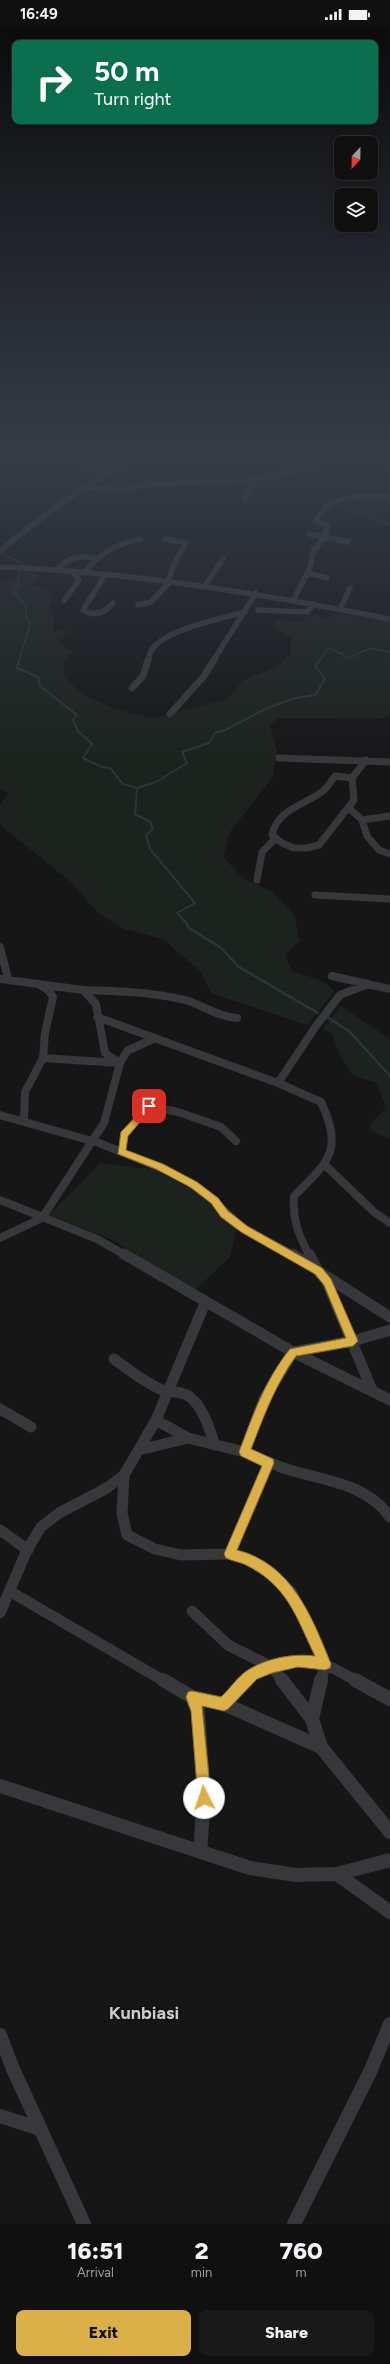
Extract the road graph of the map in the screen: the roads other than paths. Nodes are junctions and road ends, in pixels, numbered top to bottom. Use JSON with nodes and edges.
{"nodes":[{"id":1,"x":66,"y":558,"type":"edge"},
{"id":2,"x":95,"y":558,"type":"edge"},
{"id":3,"x":177,"y":558,"type":"edge"},
{"id":4,"x":311,"y":558,"type":"edge"},
{"id":5,"x":223,"y":559,"type":"dead end"},
{"id":6,"x":0,"y":568,"type":"edge"},
{"id":7,"x":58,"y":568,"type":"junction"},
{"id":8,"x":72,"y":571,"type":"junction"},
{"id":9,"x":84,"y":573,"type":"junction"},
{"id":10,"x":307,"y":573,"type":"junction"},
{"id":11,"x":105,"y":576,"type":"junction"},
{"id":12,"x":328,"y":578,"type":"dead end"},
{"id":13,"x":168,"y":584,"type":"junction"},
{"id":14,"x":204,"y":587,"type":"junction"},
{"id":15,"x":350,"y":588,"type":"dead end"},
{"id":16,"x":256,"y":593,"type":"junction"},
{"id":17,"x":293,"y":600,"type":"junction"},
{"id":18,"x":64,"y":601,"type":"dead end"},
{"id":19,"x":113,"y":603,"type":"dead end"},
{"id":20,"x":313,"y":604,"type":"junction"},
{"id":21,"x":138,"y":605,"type":"dead end"},
{"id":22,"x":340,"y":609,"type":"junction"},
{"id":23,"x":258,"y":610,"type":"dead end"},
{"id":24,"x":245,"y":612,"type":"junction"},
{"id":25,"x":390,"y":619,"type":"edge"},
{"id":26,"x":132,"y":688,"type":"dead end"},
{"id":27,"x":170,"y":714,"type":"dead end"},
{"id":28,"x":279,"y":758,"type":"dead end"},
{"id":29,"x":343,"y":760,"type":"junction"},
{"id":30,"x":366,"y":760,"type":"junction"},
{"id":31,"x":390,"y":762,"type":"edge"},
{"id":32,"x":335,"y":776,"type":"junction"},
{"id":33,"x":352,"y":778,"type":"junction"},
{"id":34,"x":350,"y":809,"type":"junction"},
{"id":35,"x":390,"y":816,"type":"edge"},
{"id":36,"x":362,"y":820,"type":"junction"},
{"id":37,"x":275,"y":839,"type":"junction"},
{"id":38,"x":390,"y":854,"type":"edge"},
{"id":39,"x":258,"y":880,"type":"dead end"},
{"id":40,"x":315,"y":895,"type":"dead end"},
{"id":41,"x":390,"y":899,"type":"edge"},
{"id":42,"x":0,"y":947,"type":"edge"},
{"id":43,"x":332,"y":976,"type":"dead end"},
{"id":44,"x":4,"y":979,"type":"edge"},
{"id":45,"x":36,"y":982,"type":"junction"},
{"id":46,"x":368,"y":984,"type":"junction"},
{"id":47,"x":389,"y":988,"type":"edge"},
{"id":48,"x":83,"y":990,"type":"junction"},
{"id":49,"x":97,"y":1017,"type":"junction"},
{"id":50,"x":237,"y":1018,"type":"dead end"},
{"id":51,"x":155,"y":1038,"type":"junction"},
{"id":52,"x":43,"y":1058,"type":"junction"},
{"id":53,"x":120,"y":1063,"type":"junction"},
{"id":54,"x":278,"y":1083,"type":"junction"},
{"id":55,"x":0,"y":1115,"type":"edge"},
{"id":56,"x":24,"y":1121,"type":"junction"},
{"id":57,"x":236,"y":1140,"type":"dead end"},
{"id":58,"x":94,"y":1141,"type":"junction"},
{"id":59,"x":122,"y":1152,"type":"junction"},
{"id":60,"x":325,"y":1165,"type":"junction"},
{"id":61,"x":0,"y":1200,"type":"edge"},
{"id":62,"x":42,"y":1218,"type":"junction"},
{"id":63,"x":390,"y":1223,"type":"edge"},
{"id":64,"x":0,"y":1238,"type":"edge"},
{"id":65,"x":318,"y":1271,"type":"junction"},
{"id":66,"x":205,"y":1303,"type":"junction"},
{"id":67,"x":390,"y":1317,"type":"edge"},
{"id":68,"x":390,"y":1330,"type":"edge"},
{"id":69,"x":353,"y":1341,"type":"junction"},
{"id":70,"x":293,"y":1352,"type":"junction"},
{"id":71,"x":114,"y":1359,"type":"dead end"},
{"id":72,"x":372,"y":1390,"type":"junction"},
{"id":73,"x":167,"y":1391,"type":"junction"},
{"id":74,"x":390,"y":1400,"type":"edge"},
{"id":75,"x":0,"y":1409,"type":"edge"},
{"id":76,"x":156,"y":1420,"type":"junction"},
{"id":77,"x":31,"y":1427,"type":"dead end"},
{"id":78,"x":188,"y":1438,"type":"junction"},
{"id":79,"x":215,"y":1446,"type":"junction"},
{"id":80,"x":139,"y":1450,"type":"junction"},
{"id":81,"x":245,"y":1452,"type":"junction"},
{"id":82,"x":269,"y":1463,"type":"junction"},
{"id":83,"x":124,"y":1475,"type":"junction"},
{"id":84,"x":390,"y":1517,"type":"edge"},
{"id":85,"x":0,"y":1530,"type":"edge"},
{"id":86,"x":28,"y":1550,"type":"junction"},
{"id":87,"x":230,"y":1554,"type":"junction"},
{"id":88,"x":11,"y":1592,"type":"junction"},
{"id":89,"x":192,"y":1611,"type":"dead end"},
{"id":90,"x":0,"y":1613,"type":"edge"},
{"id":91,"x":325,"y":1664,"type":"junction"},
{"id":92,"x":272,"y":1666,"type":"junction"},
{"id":93,"x":192,"y":1697,"type":"junction"},
{"id":94,"x":390,"y":1699,"type":"edge"},
{"id":95,"x":224,"y":1704,"type":"junction"},
{"id":96,"x":312,"y":1719,"type":"junction"},
{"id":97,"x":321,"y":1747,"type":"junction"},
{"id":98,"x":0,"y":1786,"type":"edge"},
{"id":99,"x":390,"y":1832,"type":"edge"},
{"id":100,"x":200,"y":1852,"type":"junction"},
{"id":101,"x":390,"y":1860,"type":"edge"},
{"id":102,"x":338,"y":1874,"type":"junction"},
{"id":103,"x":390,"y":1912,"type":"edge"},
{"id":104,"x":390,"y":2024,"type":"edge"},
{"id":105,"x":0,"y":2035,"type":"edge"},
{"id":106,"x":0,"y":2116,"type":"edge"},
{"id":107,"x":40,"y":2129,"type":"junction"},
{"id":108,"x":84,"y":2224,"type":"edge"},
{"id":109,"x":294,"y":2224,"type":"edge"}],
"edges":[{"from":1,"to":7,"type":"street"},
{"from":2,"to":9,"type":"street"},
{"from":3,"to":13,"type":"street"},
{"from":4,"to":10,"type":"street"},
{"from":5,"to":14,"type":"street"},
{"from":6,"to":7,"type":"street"},
{"from":7,"to":8,"type":"street"},
{"from":8,"to":9,"type":"street"},
{"from":8,"to":18,"type":"street"},
{"from":9,"to":11,"type":"street"},
{"from":10,"to":12,"type":"street"},
{"from":10,"to":17,"type":"street"},
{"from":11,"to":13,"type":"street"},
{"from":11,"to":19,"type":"street"},
{"from":13,"to":14,"type":"street"},
{"from":13,"to":21,"type":"street"},
{"from":14,"to":16,"type":"street"},
{"from":15,"to":22,"type":"street"},
{"from":16,"to":17,"type":"street"},
{"from":16,"to":24,"type":"street"},
{"from":17,"to":20,"type":"street"},
{"from":20,"to":22,"type":"street"},
{"from":20,"to":23,"type":"street"},
{"from":22,"to":25,"type":"street"},
{"from":24,"to":26,"type":"street"},
{"from":24,"to":27,"type":"street"},
{"from":28,"to":29,"type":"street"},
{"from":29,"to":30,"type":"street"},
{"from":29,"to":32,"type":"street"},
{"from":30,"to":31,"type":"street"},
{"from":30,"to":33,"type":"street"},
{"from":32,"to":33,"type":"street"},
{"from":32,"to":37,"type":"street"},
{"from":33,"to":34,"type":"street"},
{"from":34,"to":36,"type":"street"},
{"from":34,"to":37,"type":"street"},
{"from":35,"to":36,"type":"street"},
{"from":36,"to":38,"type":"street"},
{"from":37,"to":39,"type":"street"},
{"from":40,"to":41,"type":"street"},
{"from":42,"to":44,"type":"street"},
{"from":43,"to":46,"type":"street"},
{"from":44,"to":45,"type":"street"},
{"from":45,"to":48,"type":"street"},
{"from":45,"to":52,"type":"street"},
{"from":46,"to":47,"type":"street"},
{"from":46,"to":54,"type":"street"},
{"from":48,"to":49,"type":"street"},
{"from":48,"to":50,"type":"street"},
{"from":49,"to":51,"type":"street"},
{"from":49,"to":53,"type":"street"},
{"from":51,"to":53,"type":"street"},
{"from":51,"to":54,"type":"street"},
{"from":52,"to":53,"type":"street"},
{"from":52,"to":56,"type":"street"},
{"from":53,"to":58,"type":"street"},
{"from":54,"to":60,"type":"street"},
{"from":55,"to":56,"type":"street"},
{"from":56,"to":58,"type":"street"},
{"from":57,"to":59,"type":"street"},
{"from":58,"to":59,"type":"street"},
{"from":58,"to":62,"type":"street"},
{"from":59,"to":65,"type":"street"},
{"from":60,"to":63,"type":"street"},
{"from":60,"to":65,"type":"street"},
{"from":61,"to":62,"type":"street"},
{"from":62,"to":64,"type":"street"},
{"from":62,"to":66,"type":"street"},
{"from":65,"to":67,"type":"street"},
{"from":65,"to":69,"type":"street"},
{"from":66,"to":70,"type":"street"},
{"from":66,"to":73,"type":"street"},
{"from":68,"to":69,"type":"street"},
{"from":69,"to":70,"type":"street"},
{"from":69,"to":72,"type":"street"},
{"from":70,"to":72,"type":"street"},
{"from":70,"to":81,"type":"street"},
{"from":71,"to":73,"type":"street"},
{"from":72,"to":74,"type":"street"},
{"from":73,"to":76,"type":"street"},
{"from":73,"to":79,"type":"street"},
{"from":75,"to":77,"type":"street"},
{"from":76,"to":78,"type":"street"},
{"from":76,"to":80,"type":"street"},
{"from":78,"to":79,"type":"street"},
{"from":78,"to":80,"type":"street"},
{"from":79,"to":81,"type":"street"},
{"from":80,"to":83,"type":"street"},
{"from":81,"to":82,"type":"street"},
{"from":82,"to":84,"type":"street"},
{"from":82,"to":87,"type":"street"},
{"from":83,"to":86,"type":"street"},
{"from":83,"to":87,"type":"street"},
{"from":85,"to":86,"type":"street"},
{"from":86,"to":88,"type":"street"},
{"from":87,"to":91,"type":"street"},
{"from":88,"to":90,"type":"street"},
{"from":88,"to":93,"type":"street"},
{"from":89,"to":92,"type":"street"},
{"from":91,"to":92,"type":"street"},
{"from":91,"to":94,"type":"street"},
{"from":91,"to":96,"type":"street"},
{"from":92,"to":95,"type":"street"},
{"from":92,"to":96,"type":"street"},
{"from":93,"to":95,"type":"street"},
{"from":93,"to":100,"type":"street"},
{"from":95,"to":97,"type":"street"},
{"from":96,"to":97,"type":"street"},
{"from":97,"to":99,"type":"street"},
{"from":98,"to":100,"type":"street"},
{"from":100,"to":102,"type":"street"},
{"from":101,"to":102,"type":"street"},
{"from":102,"to":103,"type":"street"},
{"from":104,"to":109,"type":"street"},
{"from":105,"to":107,"type":"street"},
{"from":106,"to":107,"type":"street"},
{"from":107,"to":108,"type":"street"}]}
